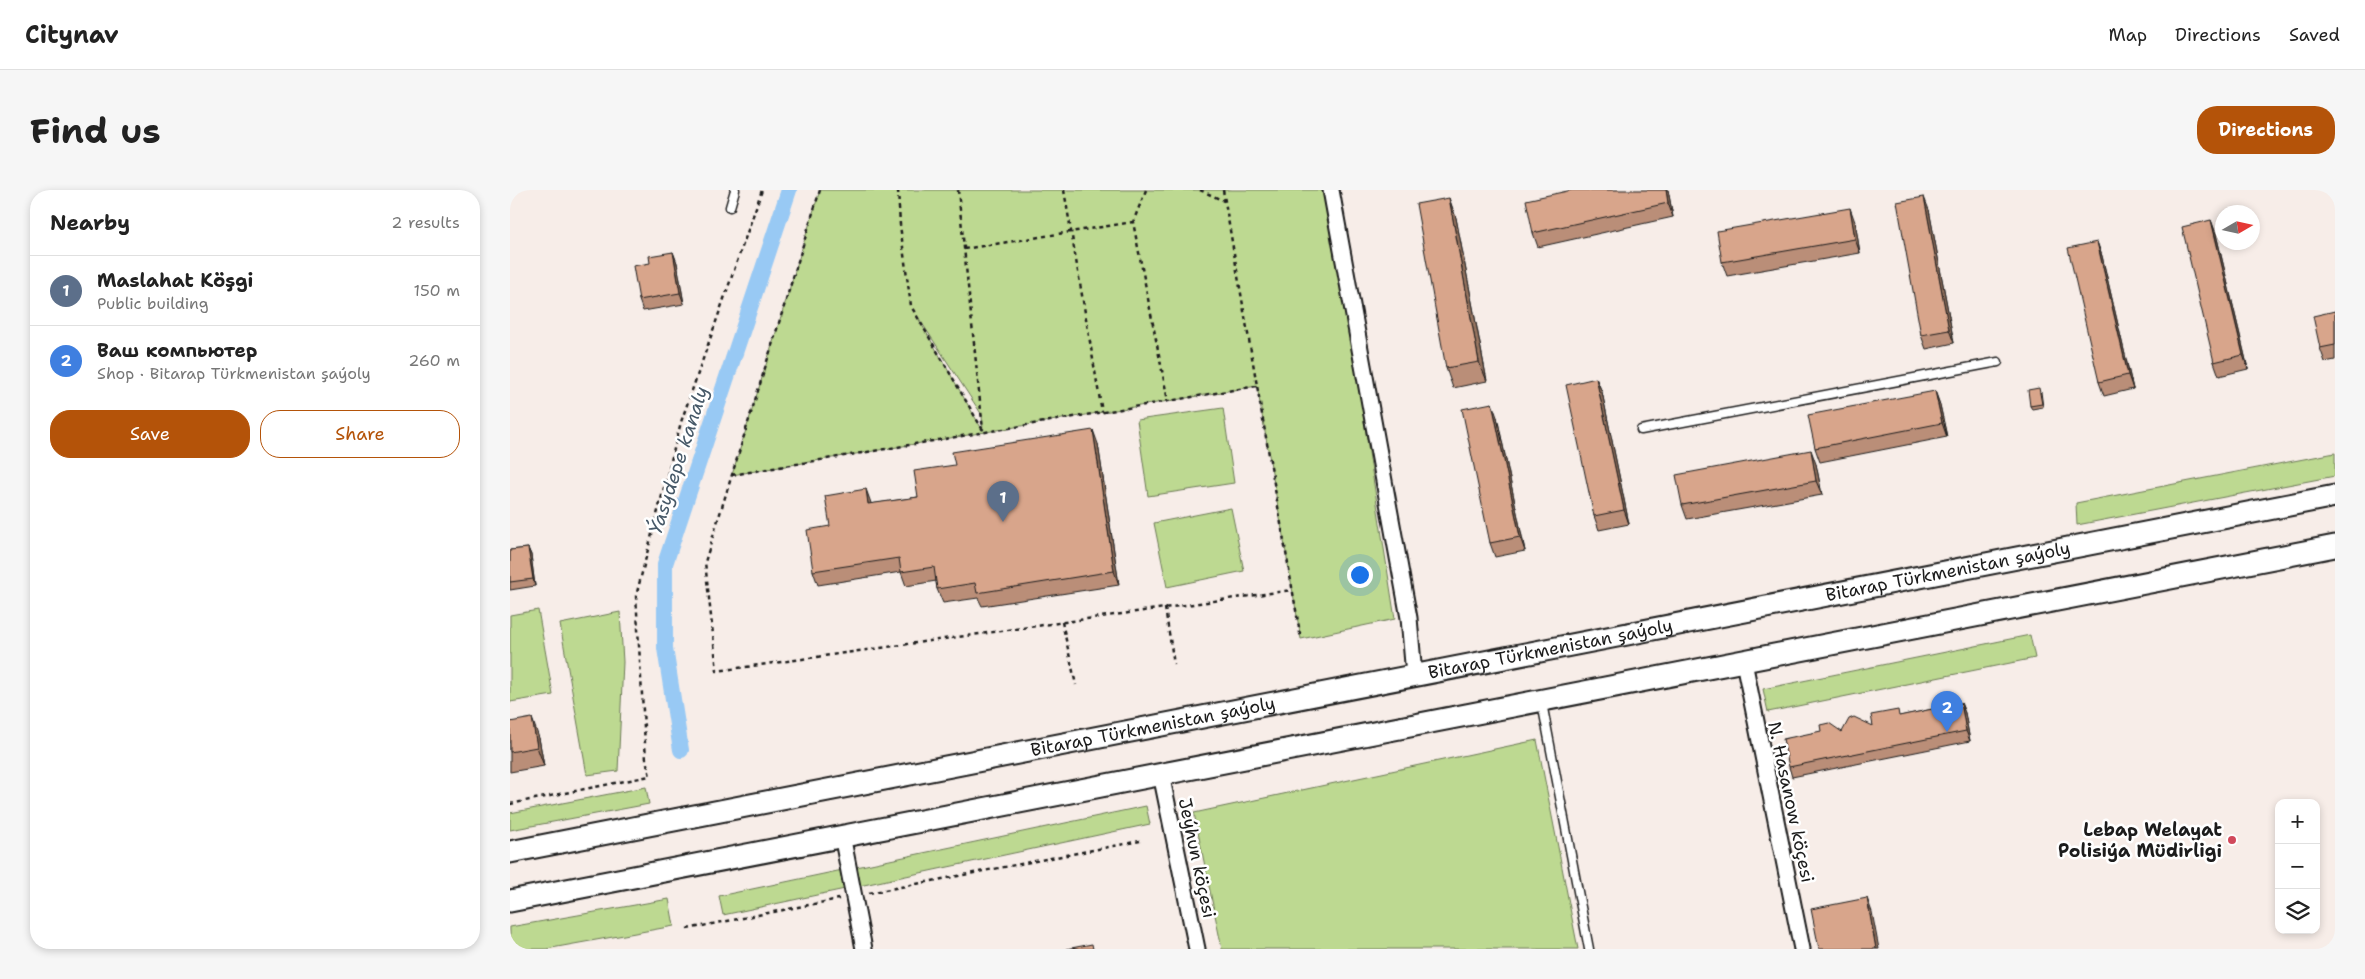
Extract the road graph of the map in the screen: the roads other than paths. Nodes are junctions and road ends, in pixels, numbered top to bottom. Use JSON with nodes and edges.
{"nodes":[{"id":1,"x":735,"y":190,"type":"edge"},
{"id":2,"x":1331,"y":190,"type":"edge"},
{"id":3,"x":730,"y":207,"type":"dead end"},
{"id":4,"x":1998,"y":362,"type":"dead end"},
{"id":5,"x":1641,"y":430,"type":"dead end"},
{"id":6,"x":2335,"y":496,"type":"edge"},
{"id":7,"x":2335,"y":546,"type":"edge"},
{"id":8,"x":1744,"y":662,"type":"junction"},
{"id":9,"x":1414,"y":675,"type":"junction"},
{"id":10,"x":1542,"y":701,"type":"junction"},
{"id":11,"x":1161,"y":774,"type":"junction"},
{"id":12,"x":842,"y":835,"type":"junction"},
{"id":13,"x":510,"y":852,"type":"edge"},
{"id":14,"x":510,"y":901,"type":"edge"},
{"id":15,"x":864,"y":949,"type":"edge"},
{"id":16,"x":1197,"y":949,"type":"edge"},
{"id":17,"x":1589,"y":949,"type":"edge"},
{"id":18,"x":1802,"y":949,"type":"edge"}],
"edges":[{"from":1,"to":3,"type":"lane"},
{"from":2,"to":9,"type":"street"},
{"from":4,"to":5,"type":"lane"},
{"from":6,"to":9,"type":"main road","name":"Bitarap Türkmenistan şaýoly"},
{"from":7,"to":8,"type":"main road"},
{"from":8,"to":10,"type":"main road"},
{"from":8,"to":18,"type":"street","name":"N. Hasanow köçesi"},
{"from":9,"to":13,"type":"main road","name":"Bitarap Türkmenistan şaýoly"},
{"from":10,"to":11,"type":"main road"},
{"from":10,"to":17,"type":"lane"},
{"from":11,"to":12,"type":"main road"},
{"from":11,"to":16,"type":"street","name":"Jeýhun köçesi"},
{"from":12,"to":14,"type":"main road"},
{"from":12,"to":15,"type":"street"}]}
